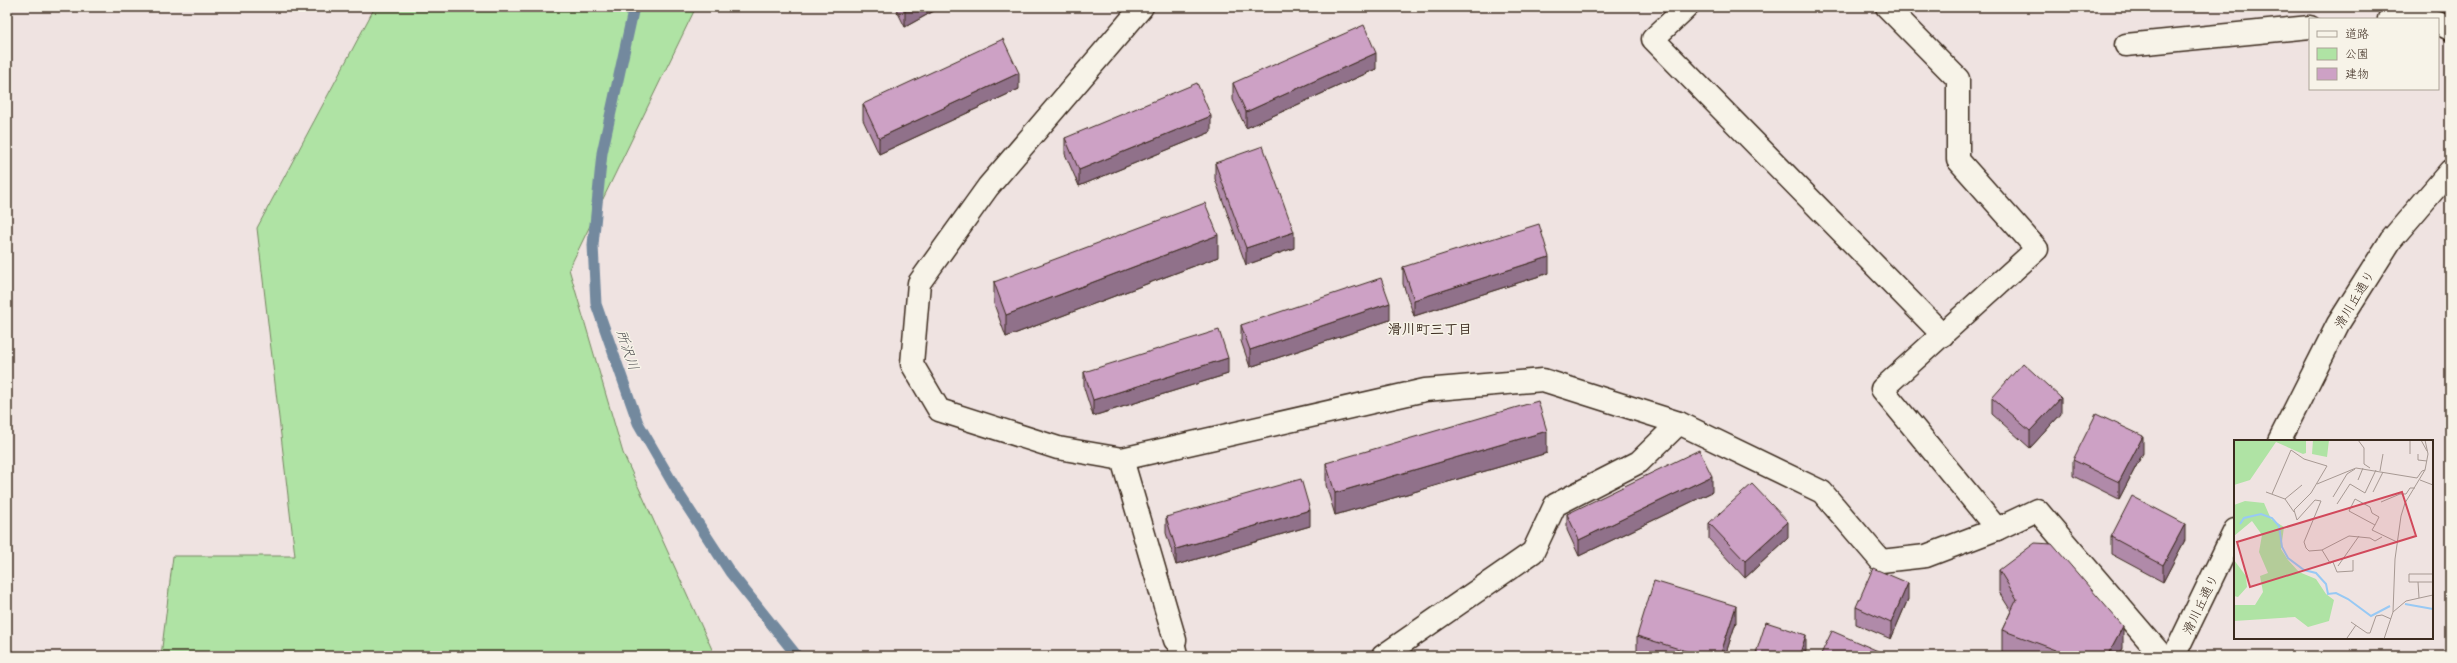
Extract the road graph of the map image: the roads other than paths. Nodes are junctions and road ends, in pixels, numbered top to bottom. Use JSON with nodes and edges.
{"nodes":[{"id":1,"x":1142,"y":7,"type":"edge"},
{"id":2,"x":1687,"y":7,"type":"edge"},
{"id":3,"x":1887,"y":7,"type":"edge"},
{"id":4,"x":2394,"y":15,"type":"edge"},
{"id":5,"x":2427,"y":18,"type":"edge"},
{"id":6,"x":2439,"y":24,"type":"edge"},
{"id":7,"x":2309,"y":27,"type":"edge"},
{"id":8,"x":2450,"y":29,"type":"edge"},
{"id":9,"x":2126,"y":45,"type":"dead end"},
{"id":10,"x":2450,"y":171,"type":"edge"},
{"id":11,"x":1943,"y":335,"type":"junction"},
{"id":12,"x":1679,"y":423,"type":"junction"},
{"id":13,"x":2280,"y":440,"type":"edge"},
{"id":14,"x":1122,"y":459,"type":"junction"},
{"id":15,"x":1997,"y":529,"type":"junction"},
{"id":16,"x":2234,"y":532,"type":"edge"},
{"id":17,"x":1177,"y":648,"type":"edge"},
{"id":18,"x":1383,"y":656,"type":"edge"},
{"id":19,"x":2162,"y":656,"type":"edge"},
{"id":20,"x":2174,"y":656,"type":"edge"}],
"edges":[{"from":1,"to":14,"type":"street"},
{"from":2,"to":11,"type":"street"},
{"from":3,"to":11,"type":"street"},
{"from":4,"to":5,"type":"street"},
{"from":6,"to":8,"type":"street"},
{"from":7,"to":9,"type":"street"},
{"from":10,"to":13,"type":"street","name":"滑川丘通り"},
{"from":11,"to":15,"type":"street"},
{"from":12,"to":14,"type":"street"},
{"from":12,"to":15,"type":"street"},
{"from":12,"to":18,"type":"street"},
{"from":14,"to":17,"type":"street"},
{"from":15,"to":19,"type":"street"},
{"from":16,"to":20,"type":"street","name":"滑川丘通り"}]}
